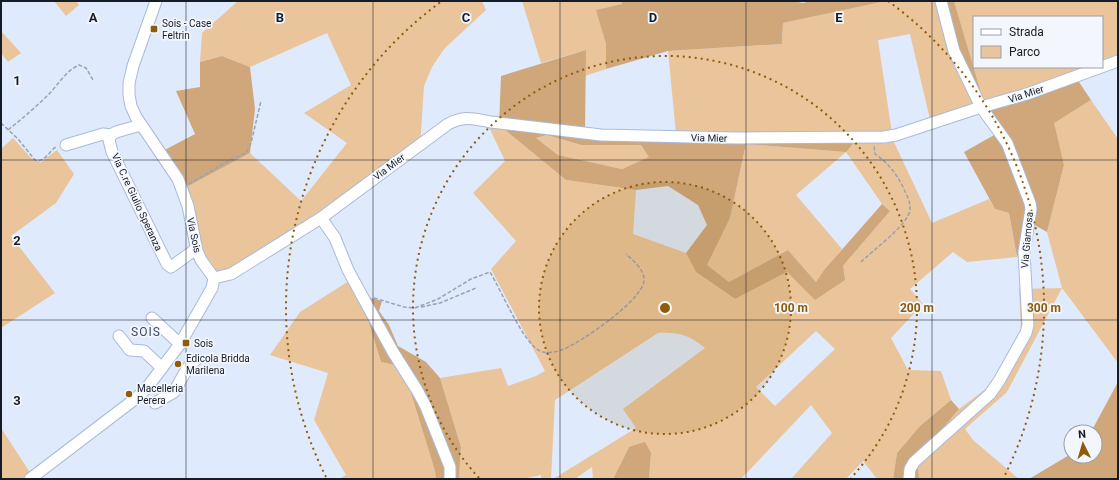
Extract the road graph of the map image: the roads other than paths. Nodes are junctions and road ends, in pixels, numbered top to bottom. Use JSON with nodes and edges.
{"nodes":[{"id":1,"x":156,"y":1,"type":"edge"},
{"id":2,"x":941,"y":1,"type":"edge"},
{"id":3,"x":1118,"y":62,"type":"edge"},
{"id":4,"x":1103,"y":67,"type":"edge"},
{"id":5,"x":1101,"y":68,"type":"edge"},
{"id":6,"x":982,"y":107,"type":"junction"},
{"id":7,"x":141,"y":125,"type":"junction"},
{"id":8,"x":111,"y":135,"type":"junction"},
{"id":9,"x":66,"y":145,"type":"road end"},
{"id":10,"x":321,"y":218,"type":"junction"},
{"id":11,"x":196,"y":249,"type":"junction"},
{"id":12,"x":214,"y":278,"type":"junction"},
{"id":13,"x":152,"y":318,"type":"dead end"},
{"id":14,"x":119,"y":336,"type":"dead end"},
{"id":15,"x":180,"y":344,"type":"junction"},
{"id":16,"x":197,"y":359,"type":"dead end"},
{"id":17,"x":162,"y":368,"type":"junction"},
{"id":18,"x":156,"y":403,"type":"dead end"},
{"id":19,"x":30,"y":479,"type":"edge"},
{"id":20,"x":450,"y":479,"type":"edge"},
{"id":21,"x":909,"y":479,"type":"edge"}],
"edges":[{"from":1,"to":7,"type":"street","name":"Via Sois"},
{"from":2,"to":6,"type":"street","name":"Via Giamosa"},
{"from":3,"to":4,"type":"street","name":"Via Mier"},
{"from":5,"to":6,"type":"street","name":"Via Mier"},
{"from":6,"to":10,"type":"street","name":"Via Mier"},
{"from":6,"to":21,"type":"street","name":"Via Giamosa"},
{"from":7,"to":8,"type":"street"},
{"from":7,"to":11,"type":"street","name":"Via Sois"},
{"from":8,"to":9,"type":"street"},
{"from":8,"to":11,"type":"street","name":"Via C.re Giulio Speranza"},
{"from":10,"to":12,"type":"street","name":"Via Mier"},
{"from":10,"to":20,"type":"street"},
{"from":11,"to":12,"type":"street","name":"Via Sois"},
{"from":12,"to":15,"type":"street"},
{"from":13,"to":15,"type":"street"},
{"from":14,"to":17,"type":"street"},
{"from":15,"to":17,"type":"street"},
{"from":16,"to":18,"type":"street"},
{"from":17,"to":19,"type":"street"}]}
